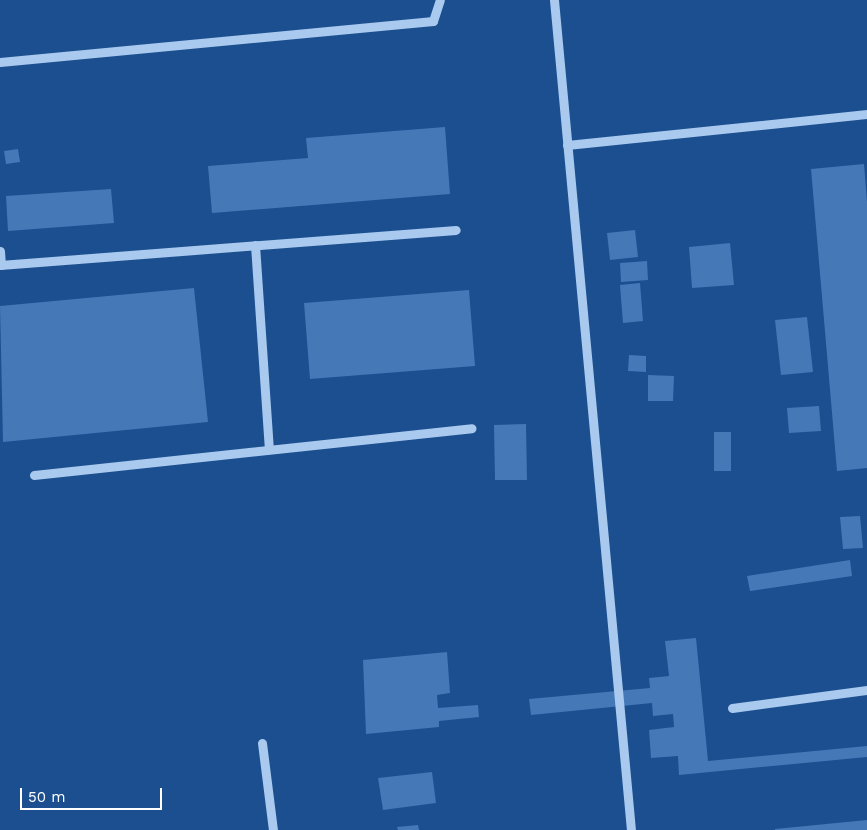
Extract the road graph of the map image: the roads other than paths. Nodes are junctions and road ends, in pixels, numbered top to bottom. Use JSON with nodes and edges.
{"nodes":[{"id":1,"x":440,"y":0,"type":"edge"},
{"id":2,"x":554,"y":0,"type":"edge"},
{"id":3,"x":0,"y":62,"type":"edge"},
{"id":4,"x":867,"y":114,"type":"edge"},
{"id":5,"x":567,"y":145,"type":"junction"},
{"id":6,"x":456,"y":230,"type":"dead end"},
{"id":7,"x":255,"y":245,"type":"junction"},
{"id":8,"x":0,"y":251,"type":"edge"},
{"id":9,"x":1,"y":265,"type":"edge"},
{"id":10,"x":471,"y":428,"type":"dead end"},
{"id":11,"x":269,"y":450,"type":"junction"},
{"id":12,"x":34,"y":475,"type":"dead end"},
{"id":13,"x":867,"y":690,"type":"edge"},
{"id":14,"x":732,"y":708,"type":"dead end"},
{"id":15,"x":262,"y":743,"type":"dead end"},
{"id":16,"x":273,"y":830,"type":"edge"},
{"id":17,"x":631,"y":830,"type":"edge"}],
"edges":[{"from":1,"to":3,"type":"lane"},
{"from":2,"to":5,"type":"lane"},
{"from":4,"to":5,"type":"lane"},
{"from":5,"to":17,"type":"lane"},
{"from":6,"to":7,"type":"lane"},
{"from":7,"to":9,"type":"lane"},
{"from":7,"to":11,"type":"lane"},
{"from":8,"to":9,"type":"lane"},
{"from":10,"to":11,"type":"lane"},
{"from":11,"to":12,"type":"lane"},
{"from":13,"to":14,"type":"lane"},
{"from":15,"to":16,"type":"lane"}]}
